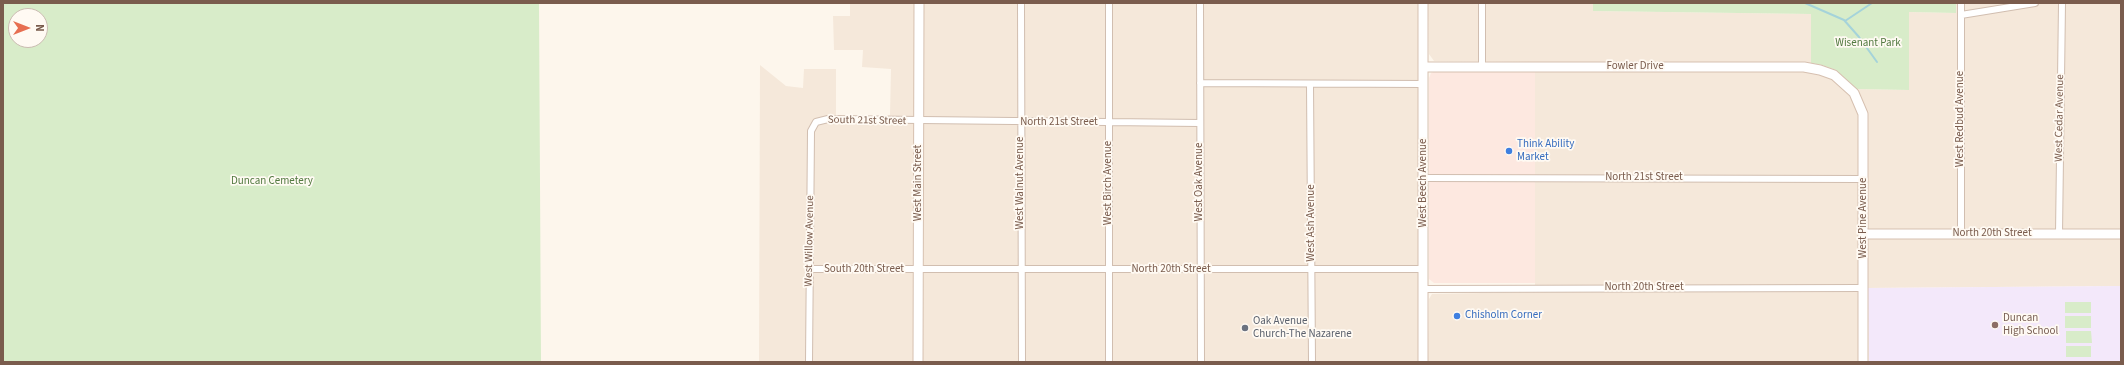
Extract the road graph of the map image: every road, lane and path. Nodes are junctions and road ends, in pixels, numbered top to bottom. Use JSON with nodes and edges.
{"nodes":[{"id":1,"x":919,"y":3,"type":"edge"},
{"id":2,"x":1021,"y":3,"type":"edge"},
{"id":3,"x":1110,"y":3,"type":"edge"},
{"id":4,"x":1200,"y":3,"type":"edge"},
{"id":5,"x":1423,"y":3,"type":"edge"},
{"id":6,"x":1482,"y":3,"type":"edge"},
{"id":7,"x":1961,"y":3,"type":"edge"},
{"id":8,"x":2035,"y":3,"type":"edge"},
{"id":9,"x":2062,"y":3,"type":"edge"},
{"id":10,"x":1961,"y":15,"type":"junction"},
{"id":11,"x":1424,"y":67,"type":"junction"},
{"id":12,"x":1482,"y":68,"type":"junction"},
{"id":13,"x":1843,"y":82,"type":"joint"},
{"id":14,"x":1200,"y":83,"type":"junction"},
{"id":15,"x":1310,"y":84,"type":"junction"},
{"id":16,"x":1424,"y":84,"type":"junction"},
{"id":17,"x":816,"y":122,"type":"joint"},
{"id":18,"x":919,"y":122,"type":"junction"},
{"id":19,"x":1109,"y":122,"type":"junction"},
{"id":20,"x":1022,"y":123,"type":"junction"},
{"id":21,"x":1200,"y":123,"type":"junction"},
{"id":22,"x":1424,"y":178,"type":"junction"},
{"id":23,"x":1863,"y":178,"type":"junction"},
{"id":24,"x":1864,"y":234,"type":"junction"},
{"id":25,"x":1961,"y":234,"type":"junction"},
{"id":26,"x":2059,"y":234,"type":"junction"},
{"id":27,"x":2121,"y":234,"type":"edge"},
{"id":28,"x":809,"y":269,"type":"junction"},
{"id":29,"x":1312,"y":269,"type":"junction"},
{"id":30,"x":918,"y":270,"type":"junction"},
{"id":31,"x":1021,"y":270,"type":"junction"},
{"id":32,"x":1109,"y":270,"type":"junction"},
{"id":33,"x":1200,"y":270,"type":"junction"},
{"id":34,"x":1424,"y":270,"type":"junction"},
{"id":35,"x":1864,"y":288,"type":"junction"},
{"id":36,"x":1424,"y":289,"type":"junction"},
{"id":37,"x":809,"y":362,"type":"edge"},
{"id":38,"x":918,"y":362,"type":"edge"},
{"id":39,"x":1022,"y":362,"type":"edge"},
{"id":40,"x":1109,"y":362,"type":"edge"},
{"id":41,"x":1201,"y":362,"type":"edge"},
{"id":42,"x":1312,"y":362,"type":"edge"},
{"id":43,"x":1423,"y":362,"type":"edge"},
{"id":44,"x":1864,"y":362,"type":"edge"}],
"edges":[{"from":1,"to":18,"type":"street","name":"West Main Street"},
{"from":2,"to":20,"type":"street","name":"West Walnut Avenue"},
{"from":3,"to":19,"type":"street","name":"West Birch Avenue"},
{"from":4,"to":14,"type":"street","name":"West Oak Avenue"},
{"from":5,"to":11,"type":"street","name":"West Beech Avenue"},
{"from":6,"to":12,"type":"street"},
{"from":7,"to":10,"type":"street","name":"West Redbud Avenue"},
{"from":8,"to":10,"type":"street"},
{"from":9,"to":26,"type":"street","name":"West Cedar Avenue"},
{"from":10,"to":25,"type":"street","name":"West Redbud Avenue"},
{"from":11,"to":12,"type":"street","name":"Fowler Drive"},
{"from":11,"to":16,"type":"street","name":"West Beech Avenue"},
{"from":12,"to":13,"type":"street","name":"Fowler Drive"},
{"from":13,"to":23,"type":"street","name":"West Pine Avenue"},
{"from":14,"to":15,"type":"street"},
{"from":14,"to":21,"type":"street","name":"West Oak Avenue"},
{"from":15,"to":16,"type":"street"},
{"from":15,"to":29,"type":"street","name":"West Ash Avenue"},
{"from":16,"to":22,"type":"street","name":"West Beech Avenue"},
{"from":17,"to":18,"type":"street","name":"South 21st Street"},
{"from":17,"to":28,"type":"street","name":"West Willow Avenue"},
{"from":18,"to":20,"type":"street","name":"North 21st Street"},
{"from":18,"to":30,"type":"street","name":"West Main Street"},
{"from":19,"to":20,"type":"street","name":"North 21st Street"},
{"from":19,"to":21,"type":"street","name":"North 21st Street"},
{"from":19,"to":32,"type":"street","name":"West Birch Avenue"},
{"from":20,"to":31,"type":"street","name":"West Walnut Avenue"},
{"from":21,"to":33,"type":"street","name":"West Oak Avenue"},
{"from":22,"to":23,"type":"street","name":"North 21st Street"},
{"from":22,"to":34,"type":"street","name":"West Beech Avenue"},
{"from":23,"to":24,"type":"street","name":"West Pine Avenue"},
{"from":24,"to":25,"type":"street","name":"North 20th Street"},
{"from":24,"to":35,"type":"street","name":"West Pine Avenue"},
{"from":25,"to":26,"type":"street","name":"North 20th Street"},
{"from":26,"to":27,"type":"street","name":"North 20th Street"},
{"from":28,"to":30,"type":"street","name":"South 20th Street"},
{"from":28,"to":37,"type":"street","name":"West Willow Avenue"},
{"from":29,"to":33,"type":"street","name":"North 20th Street"},
{"from":29,"to":34,"type":"street","name":"North 20th Street"},
{"from":29,"to":42,"type":"street","name":"West Ash Avenue"},
{"from":30,"to":31,"type":"street","name":"North 20th Street"},
{"from":30,"to":38,"type":"street","name":"West Main Street"},
{"from":31,"to":32,"type":"street","name":"North 20th Street"},
{"from":31,"to":39,"type":"street","name":"West Walnut Avenue"},
{"from":32,"to":33,"type":"street","name":"North 20th Street"},
{"from":32,"to":40,"type":"street","name":"West Birch Avenue"},
{"from":33,"to":41,"type":"street","name":"West Oak Avenue"},
{"from":34,"to":36,"type":"street","name":"West Beech Avenue"},
{"from":35,"to":36,"type":"street","name":"North 20th Street"},
{"from":35,"to":44,"type":"street","name":"West Pine Avenue"},
{"from":36,"to":43,"type":"street","name":"West Beech Avenue"}]}
